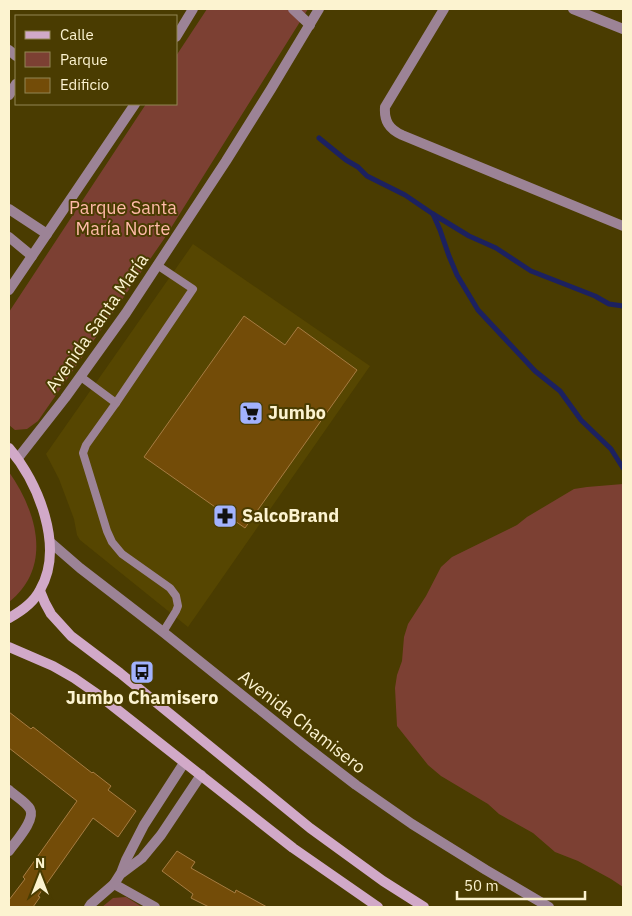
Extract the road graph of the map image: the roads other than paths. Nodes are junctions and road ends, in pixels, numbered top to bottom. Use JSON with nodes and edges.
{"nodes":[{"id":1,"x":193,"y":9,"type":"edge"},
{"id":2,"x":292,"y":9,"type":"edge"},
{"id":3,"x":319,"y":9,"type":"edge"},
{"id":4,"x":444,"y":9,"type":"edge"},
{"id":5,"x":573,"y":9,"type":"edge"},
{"id":6,"x":310,"y":25,"type":"junction"},
{"id":7,"x":623,"y":29,"type":"edge"},
{"id":8,"x":178,"y":34,"type":"edge"},
{"id":9,"x":134,"y":105,"type":"edge"},
{"id":10,"x":9,"y":209,"type":"edge"},
{"id":11,"x":623,"y":226,"type":"edge"},
{"id":12,"x":47,"y":234,"type":"junction"},
{"id":13,"x":9,"y":237,"type":"edge"},
{"id":14,"x":32,"y":256,"type":"junction"},
{"id":15,"x":157,"y":266,"type":"junction"},
{"id":16,"x":9,"y":290,"type":"edge"},
{"id":17,"x":81,"y":377,"type":"junction"},
{"id":18,"x":116,"y":403,"type":"junction"},
{"id":19,"x":9,"y":448,"type":"edge"},
{"id":20,"x":18,"y":458,"type":"junction"},
{"id":21,"x":50,"y":542,"type":"junction"},
{"id":22,"x":40,"y":591,"type":"junction"},
{"id":23,"x":9,"y":618,"type":"edge"},
{"id":24,"x":163,"y":632,"type":"junction"},
{"id":25,"x":9,"y":647,"type":"edge"},
{"id":26,"x":184,"y":763,"type":"junction"},
{"id":27,"x":201,"y":775,"type":"junction"},
{"id":28,"x":9,"y":790,"type":"edge"},
{"id":29,"x":9,"y":851,"type":"edge"},
{"id":30,"x":121,"y":873,"type":"junction"},
{"id":31,"x":114,"y":884,"type":"junction"},
{"id":32,"x":90,"y":907,"type":"edge"},
{"id":33,"x":155,"y":907,"type":"edge"},
{"id":34,"x":378,"y":907,"type":"edge"},
{"id":35,"x":424,"y":907,"type":"edge"},
{"id":36,"x":549,"y":907,"type":"edge"}],
"edges":[{"from":1,"to":8,"type":"street"},
{"from":2,"to":6,"type":"street"},
{"from":3,"to":6,"type":"street","name":"Avenida Santa María"},
{"from":4,"to":11,"type":"street"},
{"from":5,"to":7,"type":"street"},
{"from":6,"to":15,"type":"street","name":"Avenida Santa María"},
{"from":9,"to":12,"type":"street"},
{"from":10,"to":12,"type":"street"},
{"from":12,"to":14,"type":"street"},
{"from":13,"to":14,"type":"street"},
{"from":14,"to":16,"type":"street"},
{"from":15,"to":17,"type":"street","name":"Avenida Santa María"},
{"from":15,"to":18,"type":"lane"},
{"from":17,"to":18,"type":"lane"},
{"from":17,"to":20,"type":"street","name":"Avenida Santa María"},
{"from":18,"to":24,"type":"lane"},
{"from":19,"to":20,"type":"street"},
{"from":20,"to":21,"type":"street"},
{"from":21,"to":22,"type":"street"},
{"from":21,"to":24,"type":"street","name":"Avenida Chamisero"},
{"from":22,"to":23,"type":"street"},
{"from":22,"to":35,"type":"street"},
{"from":24,"to":36,"type":"street","name":"Avenida Chamisero"},
{"from":25,"to":26,"type":"street"},
{"from":26,"to":27,"type":"street"},
{"from":26,"to":30,"type":"street"},
{"from":27,"to":30,"type":"street"},
{"from":27,"to":34,"type":"street"},
{"from":28,"to":29,"type":"street"},
{"from":30,"to":31,"type":"street"},
{"from":31,"to":32,"type":"street"},
{"from":31,"to":33,"type":"street"}]}
